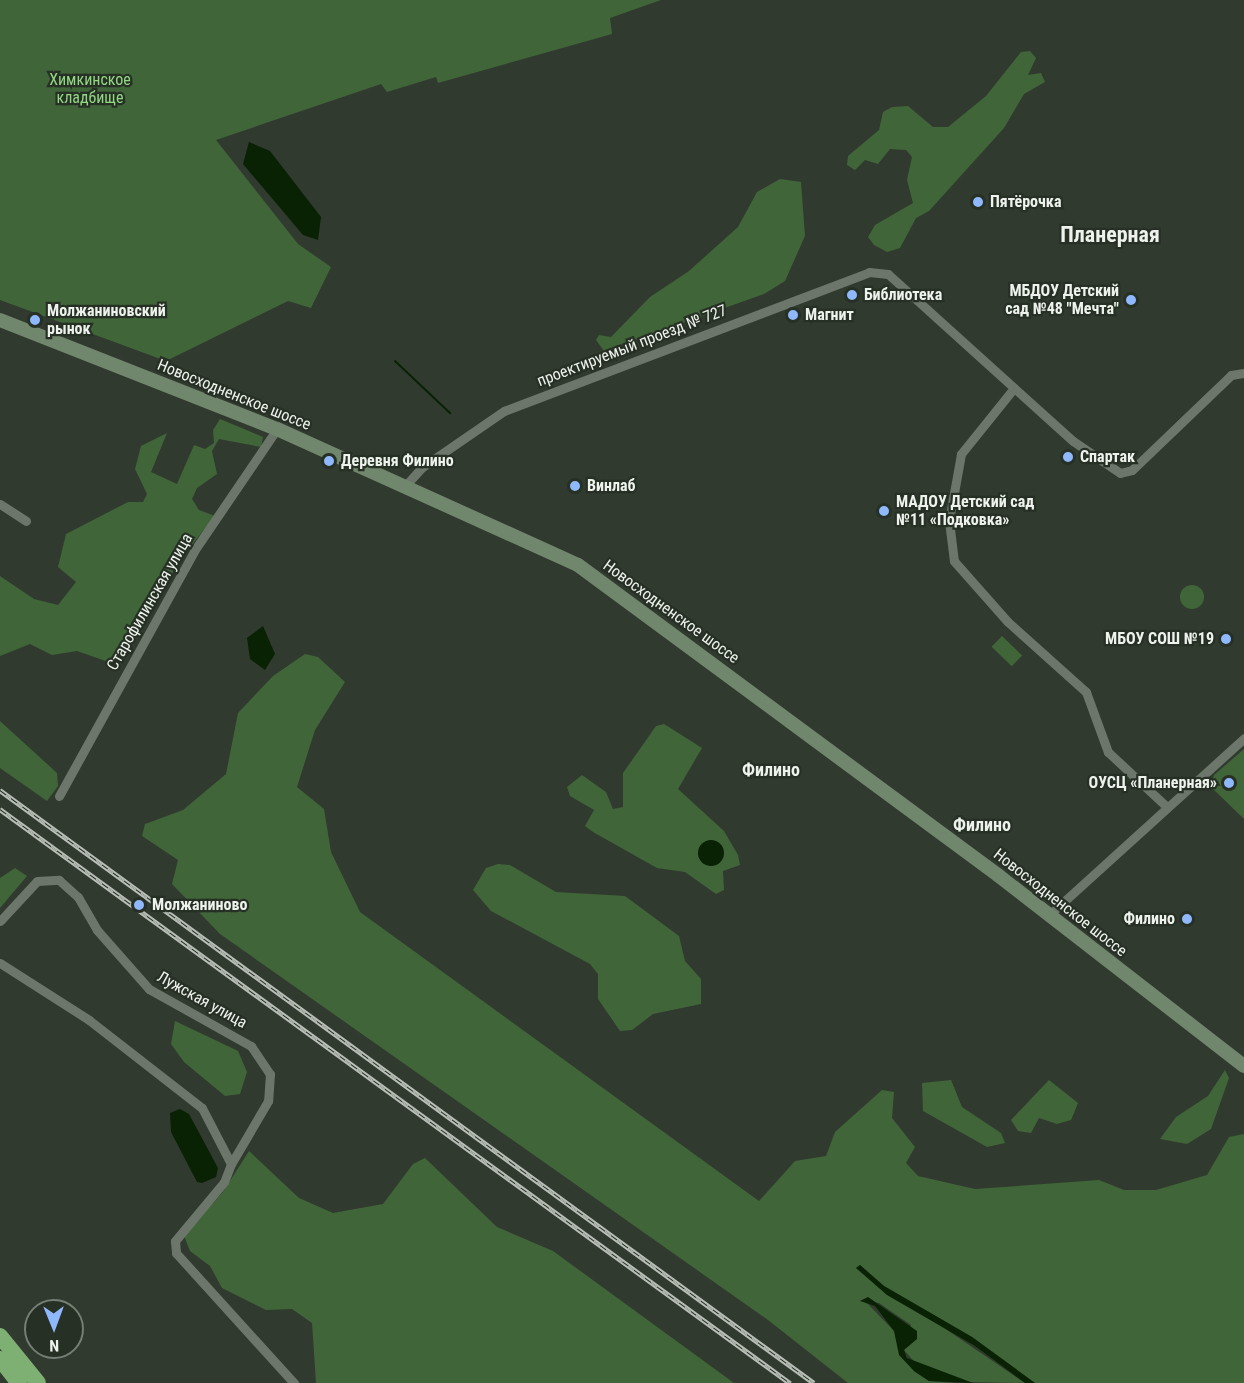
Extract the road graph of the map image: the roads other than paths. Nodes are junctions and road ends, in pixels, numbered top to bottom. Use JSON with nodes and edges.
{"nodes":[{"id":1,"x":0,"y":320,"type":"edge"},
{"id":2,"x":1244,"y":373,"type":"edge"},
{"id":3,"x":1014,"y":388,"type":"junction"},
{"id":4,"x":277,"y":429,"type":"junction"},
{"id":5,"x":405,"y":486,"type":"junction"},
{"id":6,"x":0,"y":504,"type":"edge"},
{"id":7,"x":26,"y":521,"type":"dead end"},
{"id":8,"x":1244,"y":738,"type":"edge"},
{"id":9,"x":59,"y":796,"type":"dead end"},
{"id":10,"x":1167,"y":807,"type":"junction"},
{"id":11,"x":1050,"y":915,"type":"junction"},
{"id":12,"x":0,"y":921,"type":"edge"},
{"id":13,"x":0,"y":963,"type":"edge"},
{"id":14,"x":1244,"y":1066,"type":"edge"},
{"id":15,"x":231,"y":1164,"type":"junction"},
{"id":16,"x":0,"y":1336,"type":"edge"},
{"id":17,"x":0,"y":1359,"type":"edge"},
{"id":18,"x":19,"y":1383,"type":"edge"},
{"id":19,"x":38,"y":1383,"type":"edge"},
{"id":20,"x":294,"y":1383,"type":"edge"}],
"edges":[{"from":1,"to":4,"type":"main road","name":"Новосходненское шоссе"},
{"from":2,"to":3,"type":"street"},
{"from":3,"to":5,"type":"street","name":"проектируемый проезд № 727"},
{"from":3,"to":10,"type":"street"},
{"from":4,"to":5,"type":"main road","name":"Новосходненское шоссе"},
{"from":4,"to":9,"type":"street","name":"Старофилинская улица"},
{"from":5,"to":11,"type":"main road","name":"Новосходненское шоссе"},
{"from":6,"to":7,"type":"street"},
{"from":8,"to":10,"type":"street"},
{"from":10,"to":11,"type":"street"},
{"from":11,"to":14,"type":"main road","name":"Новосходненское шоссе"},
{"from":12,"to":15,"type":"street","name":"Лужская улица"},
{"from":13,"to":15,"type":"street"},
{"from":15,"to":20,"type":"street","name":"Лужская улица"},
{"from":16,"to":19,"type":"highway"},
{"from":17,"to":18,"type":"highway"}]}
